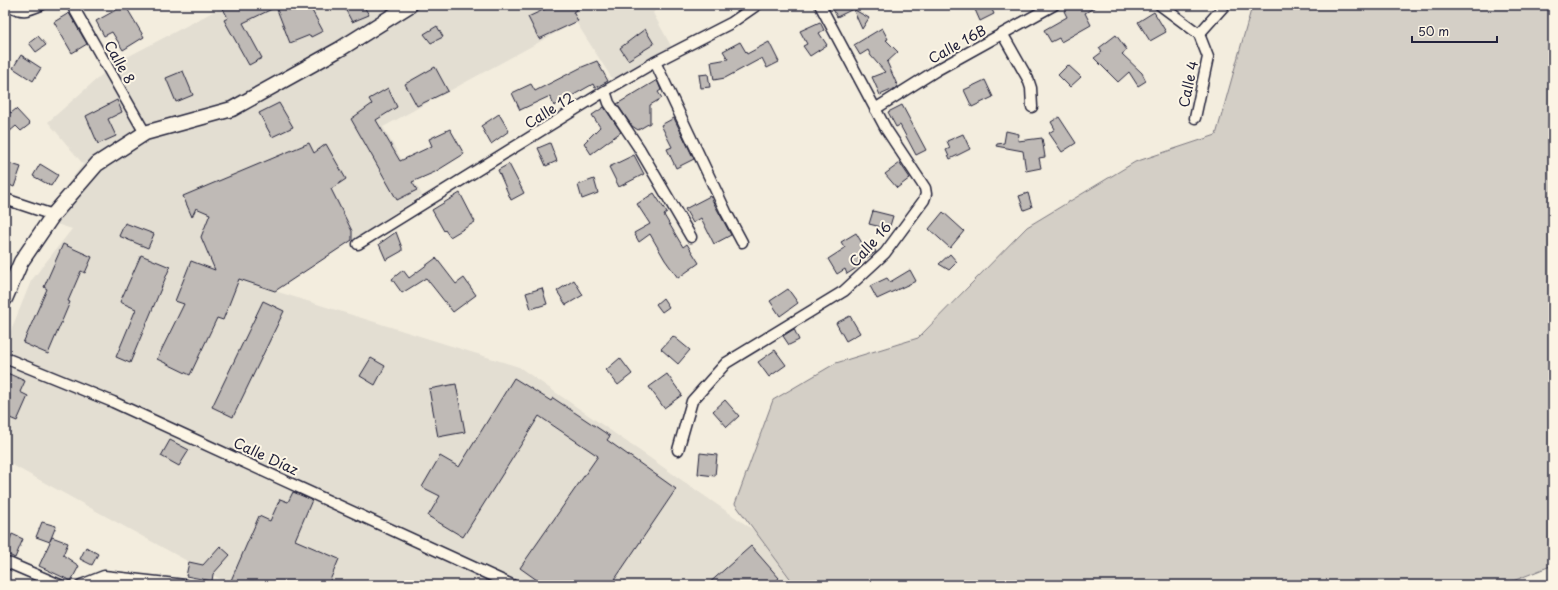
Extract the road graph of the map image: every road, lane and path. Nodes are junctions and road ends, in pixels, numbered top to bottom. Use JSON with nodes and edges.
{"nodes":[{"id":1,"x":8,"y":5,"type":"edge"},
{"id":2,"x":41,"y":5,"type":"edge"},
{"id":3,"x":72,"y":5,"type":"edge"},
{"id":4,"x":410,"y":5,"type":"edge"},
{"id":5,"x":757,"y":5,"type":"edge"},
{"id":6,"x":820,"y":5,"type":"edge"},
{"id":7,"x":1054,"y":5,"type":"edge"},
{"id":8,"x":1160,"y":5,"type":"edge"},
{"id":9,"x":1224,"y":6,"type":"edge"},
{"id":10,"x":1199,"y":34,"type":"junction"},
{"id":11,"x":1003,"y":35,"type":"junction"},
{"id":12,"x":655,"y":62,"type":"junction"},
{"id":13,"x":605,"y":92,"type":"junction"},
{"id":14,"x":1032,"y":107,"type":"dead end"},
{"id":15,"x":875,"y":109,"type":"junction"},
{"id":16,"x":1195,"y":118,"type":"dead end"},
{"id":17,"x":144,"y":133,"type":"junction"},
{"id":18,"x":5,"y":199,"type":"edge"},
{"id":19,"x":53,"y":215,"type":"junction"},
{"id":20,"x":691,"y":238,"type":"dead end"},
{"id":21,"x":742,"y":242,"type":"dead end"},
{"id":22,"x":358,"y":244,"type":"dead end"},
{"id":23,"x":5,"y":298,"type":"edge"},
{"id":24,"x":5,"y":358,"type":"edge"},
{"id":25,"x":678,"y":450,"type":"dead end"},
{"id":26,"x":5,"y":563,"type":"edge"},
{"id":27,"x":60,"y":585,"type":"edge"},
{"id":28,"x":81,"y":585,"type":"edge"},
{"id":29,"x":186,"y":585,"type":"edge"},
{"id":30,"x":512,"y":585,"type":"edge"}],
"edges":[{"from":1,"to":2,"type":"street"},
{"from":3,"to":17,"type":"street","name":"Calle 8"},
{"from":4,"to":17,"type":"street"},
{"from":5,"to":12,"type":"street","name":"Calle 12"},
{"from":6,"to":15,"type":"street","name":"Calle 16"},
{"from":7,"to":11,"type":"street","name":"Calle 16B"},
{"from":8,"to":10,"type":"street"},
{"from":9,"to":10,"type":"street"},
{"from":10,"to":16,"type":"street","name":"Calle 4"},
{"from":11,"to":14,"type":"street"},
{"from":11,"to":15,"type":"street","name":"Calle 16B"},
{"from":12,"to":13,"type":"street","name":"Calle 12"},
{"from":12,"to":21,"type":"street"},
{"from":13,"to":20,"type":"street"},
{"from":13,"to":22,"type":"street","name":"Calle 12"},
{"from":15,"to":25,"type":"street","name":"Calle 16"},
{"from":17,"to":19,"type":"street"},
{"from":18,"to":19,"type":"street"},
{"from":19,"to":23,"type":"street"},
{"from":24,"to":30,"type":"street","name":"Calle Díaz"},
{"from":26,"to":27,"type":"street"},
{"from":28,"to":29,"type":"street"}]}
